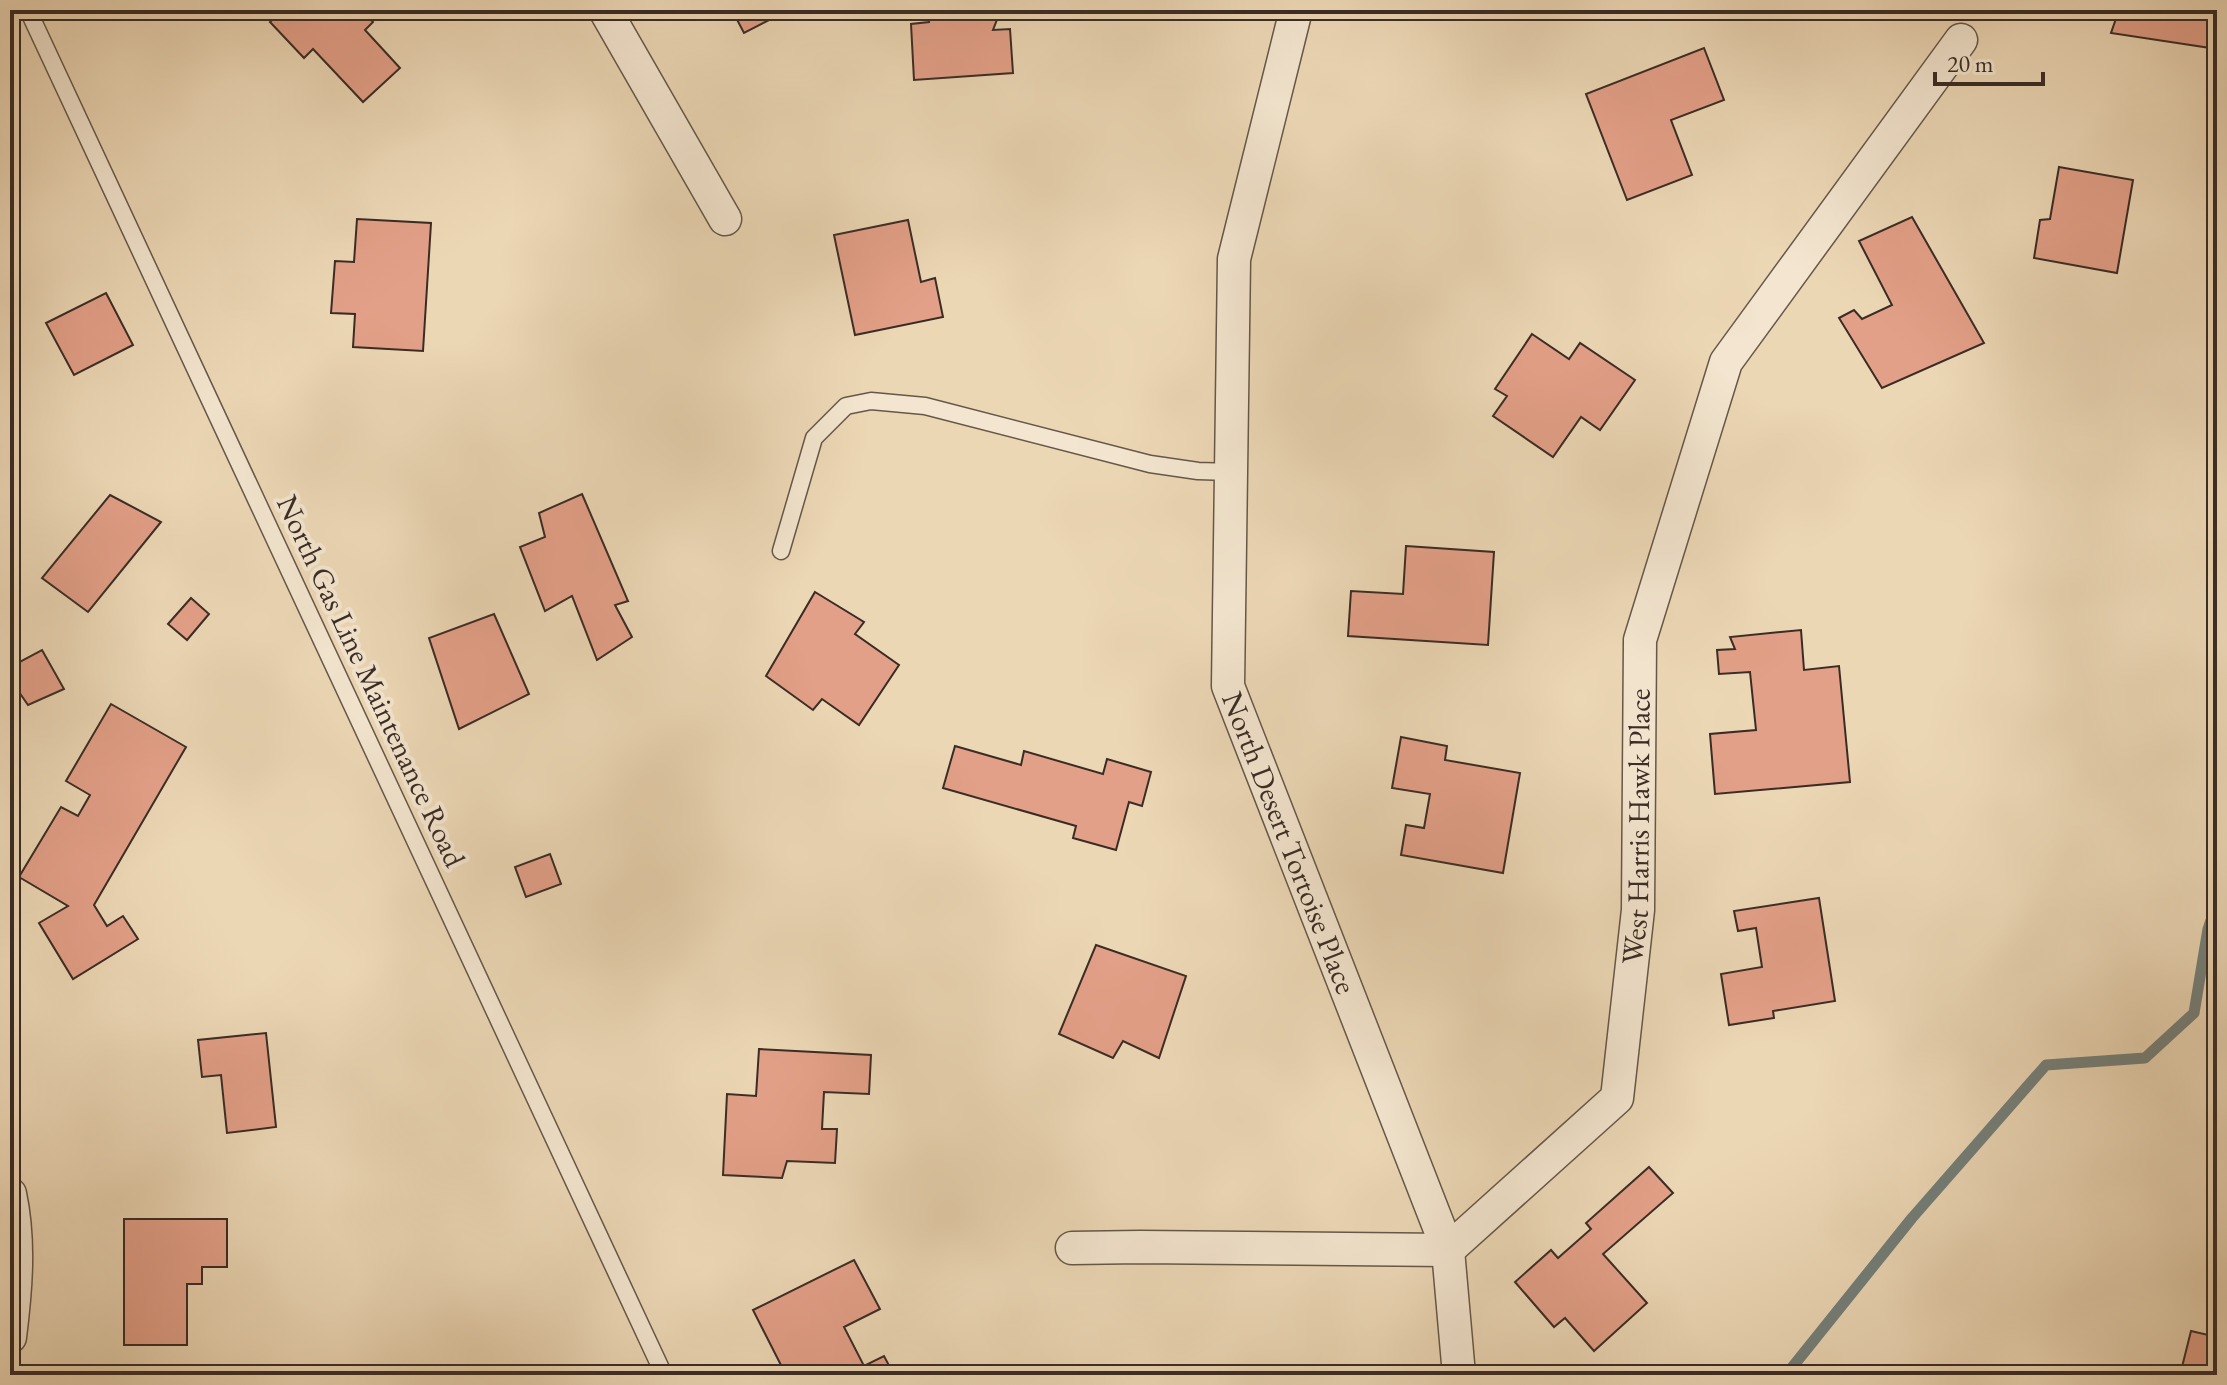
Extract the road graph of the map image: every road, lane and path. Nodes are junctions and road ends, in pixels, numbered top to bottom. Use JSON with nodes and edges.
{"nodes":[{"id":1,"x":28,"y":10,"type":"edge"},
{"id":2,"x":605,"y":10,"type":"edge"},
{"id":3,"x":1296,"y":10,"type":"edge"},
{"id":4,"x":1961,"y":40,"type":"dead end"},
{"id":5,"x":725,"y":219,"type":"dead end"},
{"id":6,"x":1231,"y":472,"type":"junction"},
{"id":7,"x":781,"y":551,"type":"dead end"},
{"id":8,"x":10,"y":1194,"type":"edge"},
{"id":9,"x":1072,"y":1248,"type":"dead end"},
{"id":10,"x":1448,"y":1250,"type":"junction"},
{"id":11,"x":10,"y":1337,"type":"edge"},
{"id":12,"x":664,"y":1375,"type":"edge"},
{"id":13,"x":1459,"y":1375,"type":"edge"}],
"edges":[{"from":1,"to":12,"type":"lane","name":"North Gas Line Maintenance Road"},
{"from":2,"to":5,"type":"street"},
{"from":3,"to":6,"type":"street","name":"North Desert Tortoise Place"},
{"from":4,"to":10,"type":"street","name":"West Harris Hawk Place"},
{"from":6,"to":7,"type":"lane"},
{"from":6,"to":10,"type":"street","name":"North Desert Tortoise Place"},
{"from":8,"to":11,"type":"street"},
{"from":9,"to":10,"type":"street"},
{"from":10,"to":13,"type":"street","name":"North Desert Tortoise Place"}]}
